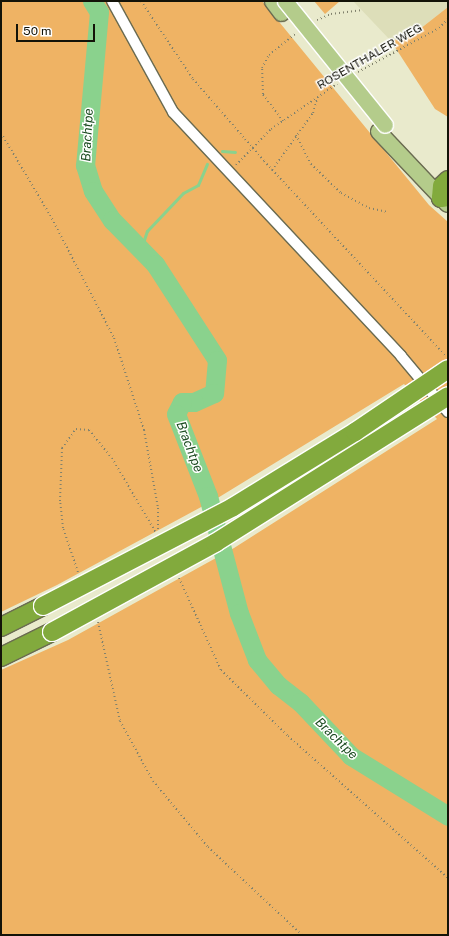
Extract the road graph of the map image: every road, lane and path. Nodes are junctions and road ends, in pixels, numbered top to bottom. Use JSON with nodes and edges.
{"nodes":[{"id":1,"x":112,"y":1,"type":"edge"},
{"id":2,"x":141,"y":1,"type":"edge"},
{"id":3,"x":272,"y":1,"type":"edge"},
{"id":4,"x":285,"y":1,"type":"edge"},
{"id":5,"x":363,"y":10,"type":"dead end"},
{"id":6,"x":448,"y":19,"type":"edge"},
{"id":7,"x":316,"y":21,"type":"dead end"},
{"id":8,"x":303,"y":29,"type":"dead end"},
{"id":9,"x":355,"y":74,"type":"dead end"},
{"id":10,"x":341,"y":82,"type":"dead end"},
{"id":11,"x":317,"y":98,"type":"junction"},
{"id":12,"x":284,"y":121,"type":"junction"},
{"id":13,"x":382,"y":128,"type":"junction"},
{"id":14,"x":1,"y":133,"type":"edge"},
{"id":15,"x":296,"y":135,"type":"junction"},
{"id":16,"x":272,"y":170,"type":"junction"},
{"id":17,"x":229,"y":174,"type":"junction"},
{"id":18,"x":446,"y":193,"type":"edge"},
{"id":19,"x":388,"y":212,"type":"dead end"},
{"id":20,"x":448,"y":359,"type":"edge"},
{"id":21,"x":448,"y":369,"type":"edge"},
{"id":22,"x":448,"y":396,"type":"edge"},
{"id":23,"x":448,"y":412,"type":"edge"},
{"id":24,"x":175,"y":570,"type":"dead end"},
{"id":25,"x":80,"y":576,"type":"dead end"},
{"id":26,"x":96,"y":617,"type":"dead end"},
{"id":27,"x":1,"y":627,"type":"edge"},
{"id":28,"x":1,"y":656,"type":"edge"},
{"id":29,"x":448,"y":878,"type":"edge"},
{"id":30,"x":302,"y":935,"type":"edge"}],
"edges":[{"from":1,"to":17,"type":"street"},
{"from":2,"to":16,"type":"path","bridge":true},
{"from":3,"to":13,"type":"main road"},
{"from":4,"to":13,"type":"main road","bridge":true},
{"from":5,"to":7,"type":"path"},
{"from":6,"to":9,"type":"path","name":"ROSENTHALER WEG"},
{"from":8,"to":12,"type":"path"},
{"from":10,"to":11,"type":"path","name":"ROSENTHALER WEG"},
{"from":11,"to":12,"type":"path","name":"ROSENTHALER WEG"},
{"from":11,"to":15,"type":"path"},
{"from":12,"to":17,"type":"path","name":"ROSENTHALER WEG"},
{"from":13,"to":18,"type":"main road"},
{"from":14,"to":25,"type":"path"},
{"from":15,"to":16,"type":"path"},
{"from":15,"to":19,"type":"path"},
{"from":16,"to":20,"type":"path"},
{"from":17,"to":23,"type":"street"},
{"from":21,"to":27,"type":"highway","bridge":true},
{"from":22,"to":28,"type":"highway","bridge":true},
{"from":24,"to":29,"type":"path"},
{"from":26,"to":30,"type":"path"}]}
